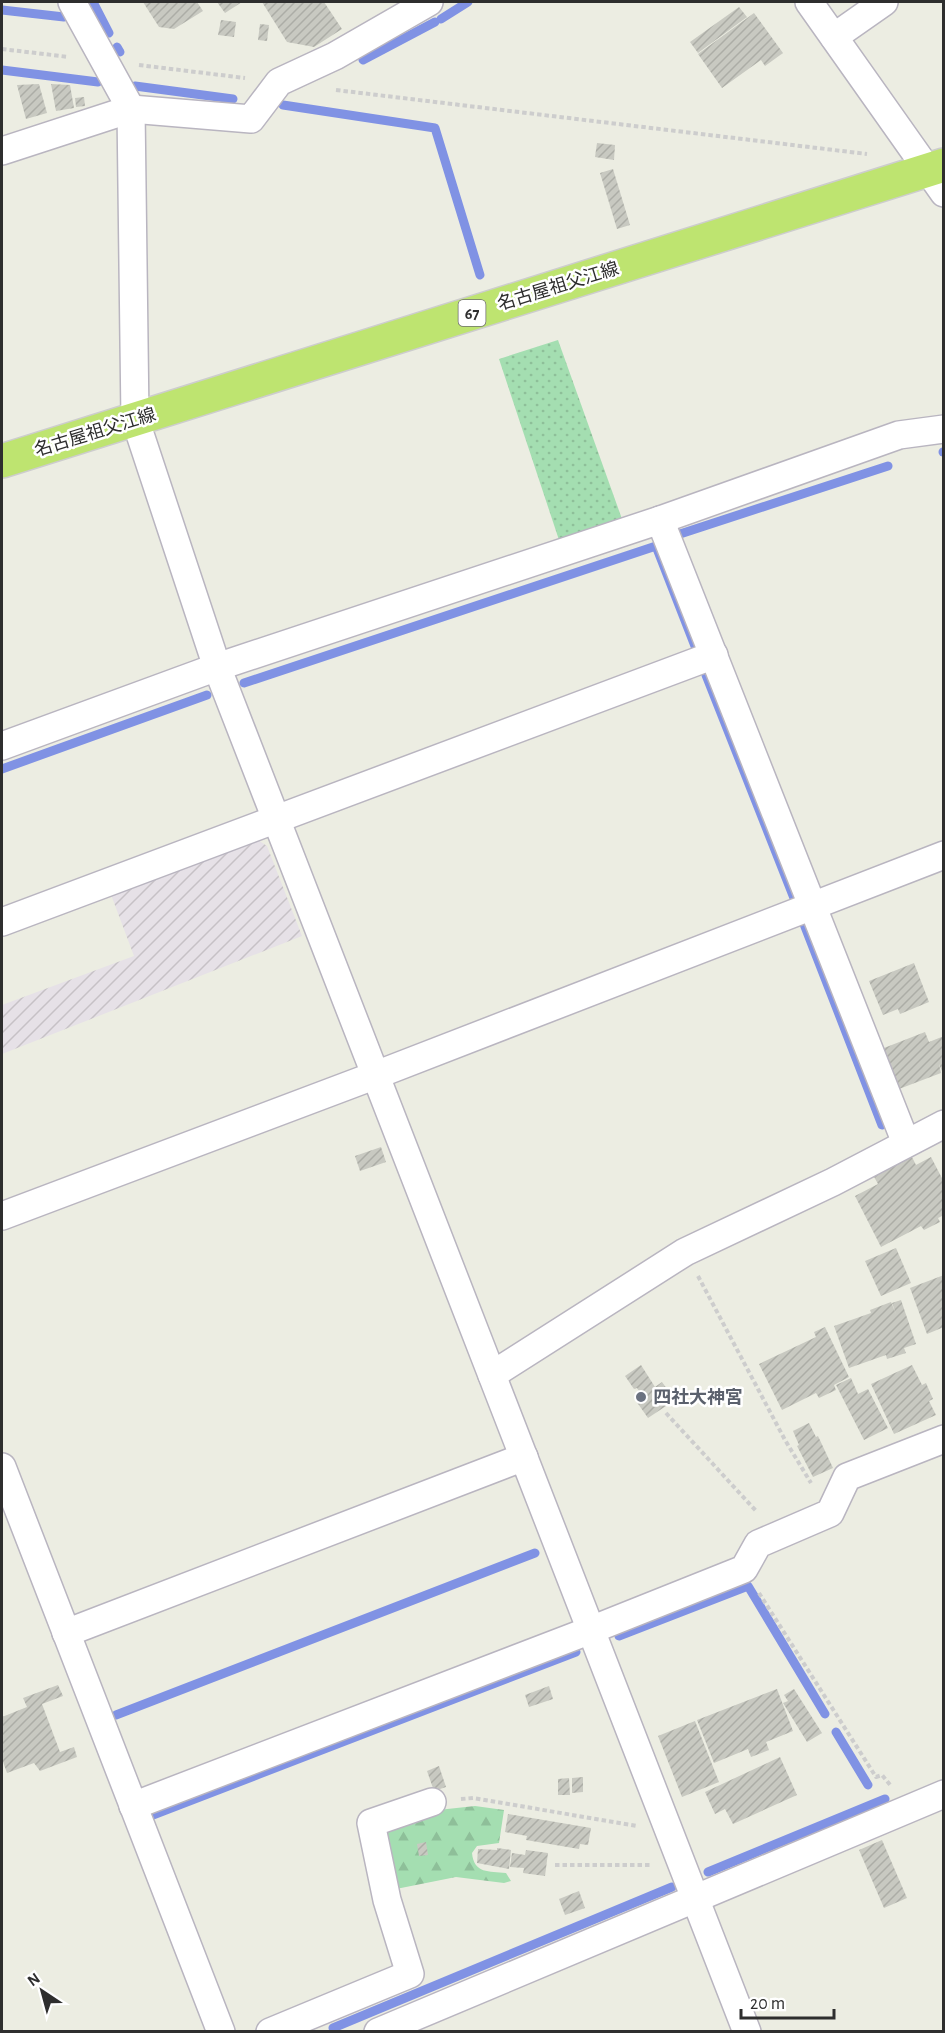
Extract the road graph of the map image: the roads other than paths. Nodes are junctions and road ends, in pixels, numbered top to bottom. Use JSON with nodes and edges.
{"nodes":[{"id":1,"x":72,"y":2,"type":"edge"},
{"id":2,"x":425,"y":2,"type":"edge"},
{"id":3,"x":809,"y":2,"type":"edge"},
{"id":4,"x":884,"y":2,"type":"edge"},
{"id":5,"x":834,"y":37,"type":"junction"},
{"id":6,"x":131,"y":109,"type":"junction"},
{"id":7,"x":2,"y":151,"type":"edge"},
{"id":8,"x":938,"y":176,"type":"edge"},
{"id":9,"x":135,"y":419,"type":"junction"},
{"id":10,"x":944,"y":429,"type":"edge"},
{"id":11,"x":2,"y":462,"type":"edge"},
{"id":12,"x":660,"y":520,"type":"junction"},
{"id":13,"x":714,"y":655,"type":"junction"},
{"id":14,"x":217,"y":667,"type":"junction"},
{"id":15,"x":2,"y":746,"type":"edge"},
{"id":16,"x":276,"y":819,"type":"junction"},
{"id":17,"x":944,"y":855,"type":"edge"},
{"id":18,"x":813,"y":905,"type":"junction"},
{"id":19,"x":2,"y":922,"type":"edge"},
{"id":20,"x":376,"y":1075,"type":"junction"},
{"id":21,"x":944,"y":1124,"type":"edge"},
{"id":22,"x":906,"y":1143,"type":"junction"},
{"id":23,"x":2,"y":1216,"type":"edge"},
{"id":24,"x":492,"y":1375,"type":"junction"},
{"id":25,"x":944,"y":1439,"type":"edge"},
{"id":26,"x":524,"y":1457,"type":"junction"},
{"id":27,"x":2,"y":1467,"type":"edge"},
{"id":28,"x":591,"y":1630,"type":"junction"},
{"id":29,"x":66,"y":1633,"type":"junction"},
{"id":30,"x":944,"y":1794,"type":"edge"},
{"id":31,"x":432,"y":1802,"type":"road end"},
{"id":32,"x":133,"y":1806,"type":"junction"},
{"id":33,"x":696,"y":1899,"type":"junction"},
{"id":34,"x":221,"y":2031,"type":"edge"},
{"id":35,"x":270,"y":2031,"type":"edge"},
{"id":36,"x":378,"y":2031,"type":"edge"},
{"id":37,"x":747,"y":2031,"type":"edge"}],
"edges":[{"from":1,"to":6,"type":"street"},
{"from":2,"to":6,"type":"street"},
{"from":3,"to":5,"type":"street"},
{"from":4,"to":5,"type":"street"},
{"from":5,"to":8,"type":"street"},
{"from":6,"to":7,"type":"street"},
{"from":6,"to":9,"type":"street"},
{"from":8,"to":9,"type":"main road","name":"名古屋祖父江線","number":"67"},
{"from":9,"to":11,"type":"main road","name":"名古屋祖父江線","number":"67"},
{"from":9,"to":14,"type":"street"},
{"from":10,"to":12,"type":"street"},
{"from":12,"to":13,"type":"street"},
{"from":12,"to":14,"type":"street"},
{"from":13,"to":16,"type":"street"},
{"from":13,"to":18,"type":"street"},
{"from":14,"to":15,"type":"street"},
{"from":14,"to":16,"type":"street"},
{"from":16,"to":19,"type":"street"},
{"from":16,"to":20,"type":"street"},
{"from":17,"to":18,"type":"street"},
{"from":18,"to":20,"type":"street"},
{"from":18,"to":22,"type":"street"},
{"from":20,"to":23,"type":"street"},
{"from":20,"to":24,"type":"street"},
{"from":21,"to":22,"type":"street"},
{"from":22,"to":24,"type":"street"},
{"from":24,"to":26,"type":"street"},
{"from":25,"to":28,"type":"street"},
{"from":26,"to":28,"type":"street"},
{"from":26,"to":29,"type":"street"},
{"from":27,"to":29,"type":"street"},
{"from":28,"to":32,"type":"street"},
{"from":28,"to":33,"type":"street"},
{"from":29,"to":32,"type":"street"},
{"from":30,"to":33,"type":"street"},
{"from":31,"to":35,"type":"street"},
{"from":32,"to":34,"type":"street"},
{"from":33,"to":36,"type":"street"},
{"from":33,"to":37,"type":"street"}]}
